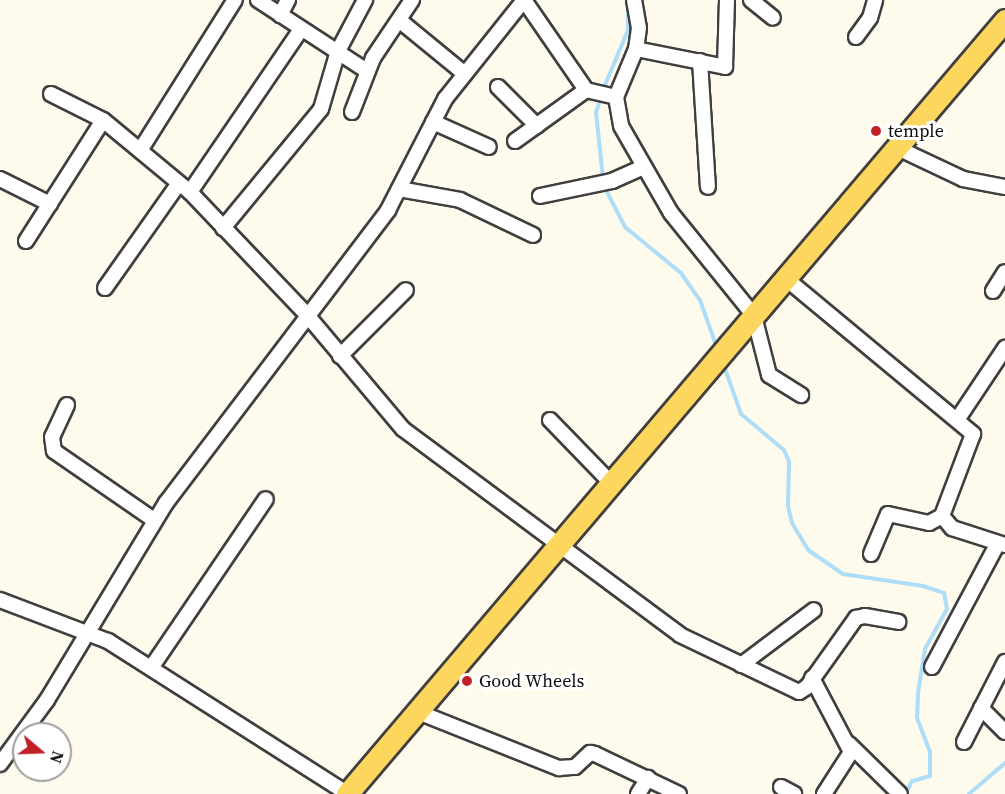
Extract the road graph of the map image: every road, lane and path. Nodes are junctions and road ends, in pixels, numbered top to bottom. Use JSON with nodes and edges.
{"nodes":[{"id":1,"x":235,"y":0,"type":"edge"},
{"id":2,"x":258,"y":0,"type":"edge"},
{"id":3,"x":288,"y":0,"type":"edge"},
{"id":4,"x":365,"y":0,"type":"edge"},
{"id":5,"x":412,"y":0,"type":"edge"},
{"id":6,"x":524,"y":0,"type":"edge"},
{"id":7,"x":634,"y":0,"type":"edge"},
{"id":8,"x":727,"y":0,"type":"edge"},
{"id":9,"x":751,"y":0,"type":"edge"},
{"id":10,"x":874,"y":0,"type":"edge"},
{"id":11,"x":280,"y":15,"type":"junction"},
{"id":12,"x":773,"y":18,"type":"dead end"},
{"id":13,"x":399,"y":20,"type":"junction"},
{"id":14,"x":1005,"y":20,"type":"edge"},
{"id":15,"x":301,"y":29,"type":"junction"},
{"id":16,"x":856,"y":37,"type":"dead end"},
{"id":17,"x":1005,"y":39,"type":"edge"},
{"id":18,"x":636,"y":49,"type":"junction"},
{"id":19,"x":338,"y":51,"type":"junction"},
{"id":20,"x":700,"y":61,"type":"junction"},
{"id":21,"x":367,"y":71,"type":"junction"},
{"id":22,"x":465,"y":74,"type":"junction"},
{"id":23,"x":498,"y":87,"type":"dead end"},
{"id":24,"x":51,"y":94,"type":"dead end"},
{"id":25,"x":600,"y":94,"type":"junction"},
{"id":26,"x":352,"y":112,"type":"dead end"},
{"id":27,"x":103,"y":120,"type":"junction"},
{"id":28,"x":433,"y":122,"type":"junction"},
{"id":29,"x":537,"y":126,"type":"junction"},
{"id":30,"x":515,"y":141,"type":"dead end"},
{"id":31,"x":489,"y":147,"type":"dead end"},
{"id":32,"x":141,"y":149,"type":"junction"},
{"id":33,"x":906,"y":152,"type":"junction"},
{"id":34,"x":644,"y":167,"type":"junction"},
{"id":35,"x":0,"y":179,"type":"edge"},
{"id":36,"x":179,"y":183,"type":"junction"},
{"id":37,"x":708,"y":187,"type":"dead end"},
{"id":38,"x":1005,"y":187,"type":"edge"},
{"id":39,"x":399,"y":189,"type":"junction"},
{"id":40,"x":190,"y":192,"type":"junction"},
{"id":41,"x":540,"y":196,"type":"dead end"},
{"id":42,"x":50,"y":204,"type":"junction"},
{"id":43,"x":223,"y":228,"type":"junction"},
{"id":44,"x":533,"y":235,"type":"dead end"},
{"id":45,"x":26,"y":241,"type":"dead end"},
{"id":46,"x":1005,"y":272,"type":"edge"},
{"id":47,"x":788,"y":280,"type":"junction"},
{"id":48,"x":105,"y":288,"type":"dead end"},
{"id":49,"x":406,"y":290,"type":"dead end"},
{"id":50,"x":993,"y":291,"type":"dead end"},
{"id":51,"x":307,"y":315,"type":"junction"},
{"id":52,"x":754,"y":316,"type":"junction"},
{"id":53,"x":1005,"y":348,"type":"edge"},
{"id":54,"x":340,"y":356,"type":"junction"},
{"id":55,"x":801,"y":395,"type":"dead end"},
{"id":56,"x":67,"y":405,"type":"dead end"},
{"id":57,"x":550,"y":420,"type":"dead end"},
{"id":58,"x":957,"y":420,"type":"junction"},
{"id":59,"x":612,"y":484,"type":"junction"},
{"id":60,"x":266,"y":499,"type":"dead end"},
{"id":61,"x":942,"y":516,"type":"junction"},
{"id":62,"x":154,"y":520,"type":"junction"},
{"id":63,"x":1002,"y":544,"type":"edge"},
{"id":64,"x":560,"y":545,"type":"junction"},
{"id":65,"x":871,"y":554,"type":"dead end"},
{"id":66,"x":0,"y":600,"type":"edge"},
{"id":67,"x":814,"y":610,"type":"dead end"},
{"id":68,"x":898,"y":622,"type":"dead end"},
{"id":69,"x":86,"y":630,"type":"junction"},
{"id":70,"x":1005,"y":662,"type":"edge"},
{"id":71,"x":741,"y":665,"type":"junction"},
{"id":72,"x":932,"y":667,"type":"dead end"},
{"id":73,"x":151,"y":668,"type":"junction"},
{"id":74,"x":812,"y":678,"type":"junction"},
{"id":75,"x":981,"y":708,"type":"junction"},
{"id":76,"x":418,"y":712,"type":"junction"},
{"id":77,"x":1005,"y":732,"type":"edge"},
{"id":78,"x":964,"y":742,"type":"dead end"},
{"id":79,"x":849,"y":744,"type":"junction"},
{"id":80,"x":0,"y":764,"type":"edge"},
{"id":81,"x":648,"y":778,"type":"junction"},
{"id":82,"x":781,"y":787,"type":"dead end"},
{"id":83,"x":347,"y":794,"type":"edge"},
{"id":84,"x":638,"y":794,"type":"edge"},
{"id":85,"x":679,"y":794,"type":"edge"},
{"id":86,"x":794,"y":794,"type":"edge"},
{"id":87,"x":824,"y":794,"type":"edge"},
{"id":88,"x":900,"y":794,"type":"edge"}],
"edges":[{"from":1,"to":32,"type":"street"},
{"from":2,"to":11,"type":"street"},
{"from":3,"to":11,"type":"street"},
{"from":4,"to":19,"type":"street"},
{"from":5,"to":13,"type":"street"},
{"from":6,"to":22,"type":"street"},
{"from":6,"to":25,"type":"street"},
{"from":7,"to":18,"type":"street"},
{"from":8,"to":20,"type":"street"},
{"from":9,"to":12,"type":"street"},
{"from":10,"to":16,"type":"street"},
{"from":11,"to":15,"type":"street"},
{"from":13,"to":21,"type":"street"},
{"from":13,"to":22,"type":"street"},
{"from":14,"to":47,"type":"main road"},
{"from":15,"to":19,"type":"street"},
{"from":15,"to":40,"type":"street"},
{"from":17,"to":33,"type":"main road"},
{"from":18,"to":20,"type":"street"},
{"from":18,"to":25,"type":"street"},
{"from":19,"to":21,"type":"street"},
{"from":19,"to":43,"type":"street"},
{"from":20,"to":37,"type":"street"},
{"from":21,"to":26,"type":"street"},
{"from":22,"to":28,"type":"street"},
{"from":23,"to":29,"type":"street"},
{"from":24,"to":27,"type":"street"},
{"from":25,"to":29,"type":"street"},
{"from":25,"to":34,"type":"street"},
{"from":27,"to":32,"type":"street"},
{"from":27,"to":42,"type":"street"},
{"from":28,"to":31,"type":"street"},
{"from":28,"to":39,"type":"street"},
{"from":29,"to":30,"type":"street"},
{"from":32,"to":36,"type":"street"},
{"from":33,"to":38,"type":"street"},
{"from":33,"to":47,"type":"main road"},
{"from":34,"to":41,"type":"street"},
{"from":34,"to":52,"type":"street"},
{"from":35,"to":42,"type":"street"},
{"from":36,"to":40,"type":"street"},
{"from":36,"to":48,"type":"street"},
{"from":39,"to":44,"type":"street"},
{"from":39,"to":51,"type":"street"},
{"from":40,"to":43,"type":"street"},
{"from":42,"to":45,"type":"street"},
{"from":43,"to":51,"type":"street"},
{"from":46,"to":50,"type":"street"},
{"from":47,"to":52,"type":"main road"},
{"from":47,"to":58,"type":"street"},
{"from":49,"to":54,"type":"street"},
{"from":51,"to":54,"type":"street"},
{"from":51,"to":62,"type":"street"},
{"from":52,"to":55,"type":"street"},
{"from":52,"to":59,"type":"main road"},
{"from":53,"to":58,"type":"street"},
{"from":54,"to":64,"type":"street"},
{"from":56,"to":62,"type":"street"},
{"from":57,"to":59,"type":"street"},
{"from":58,"to":61,"type":"street"},
{"from":59,"to":64,"type":"main road"},
{"from":60,"to":73,"type":"street"},
{"from":61,"to":63,"type":"street"},
{"from":61,"to":65,"type":"street"},
{"from":62,"to":69,"type":"street"},
{"from":63,"to":72,"type":"street"},
{"from":64,"to":71,"type":"street"},
{"from":64,"to":76,"type":"main road"},
{"from":66,"to":69,"type":"street"},
{"from":67,"to":71,"type":"street"},
{"from":68,"to":74,"type":"street"},
{"from":69,"to":73,"type":"street"},
{"from":69,"to":80,"type":"street"},
{"from":70,"to":75,"type":"street"},
{"from":71,"to":74,"type":"street"},
{"from":73,"to":83,"type":"street"},
{"from":74,"to":79,"type":"street"},
{"from":75,"to":77,"type":"street"},
{"from":75,"to":78,"type":"street"},
{"from":76,"to":81,"type":"street"},
{"from":76,"to":83,"type":"main road"},
{"from":79,"to":87,"type":"street"},
{"from":79,"to":88,"type":"street"},
{"from":81,"to":84,"type":"street"},
{"from":81,"to":85,"type":"street"},
{"from":82,"to":86,"type":"street"}]}
